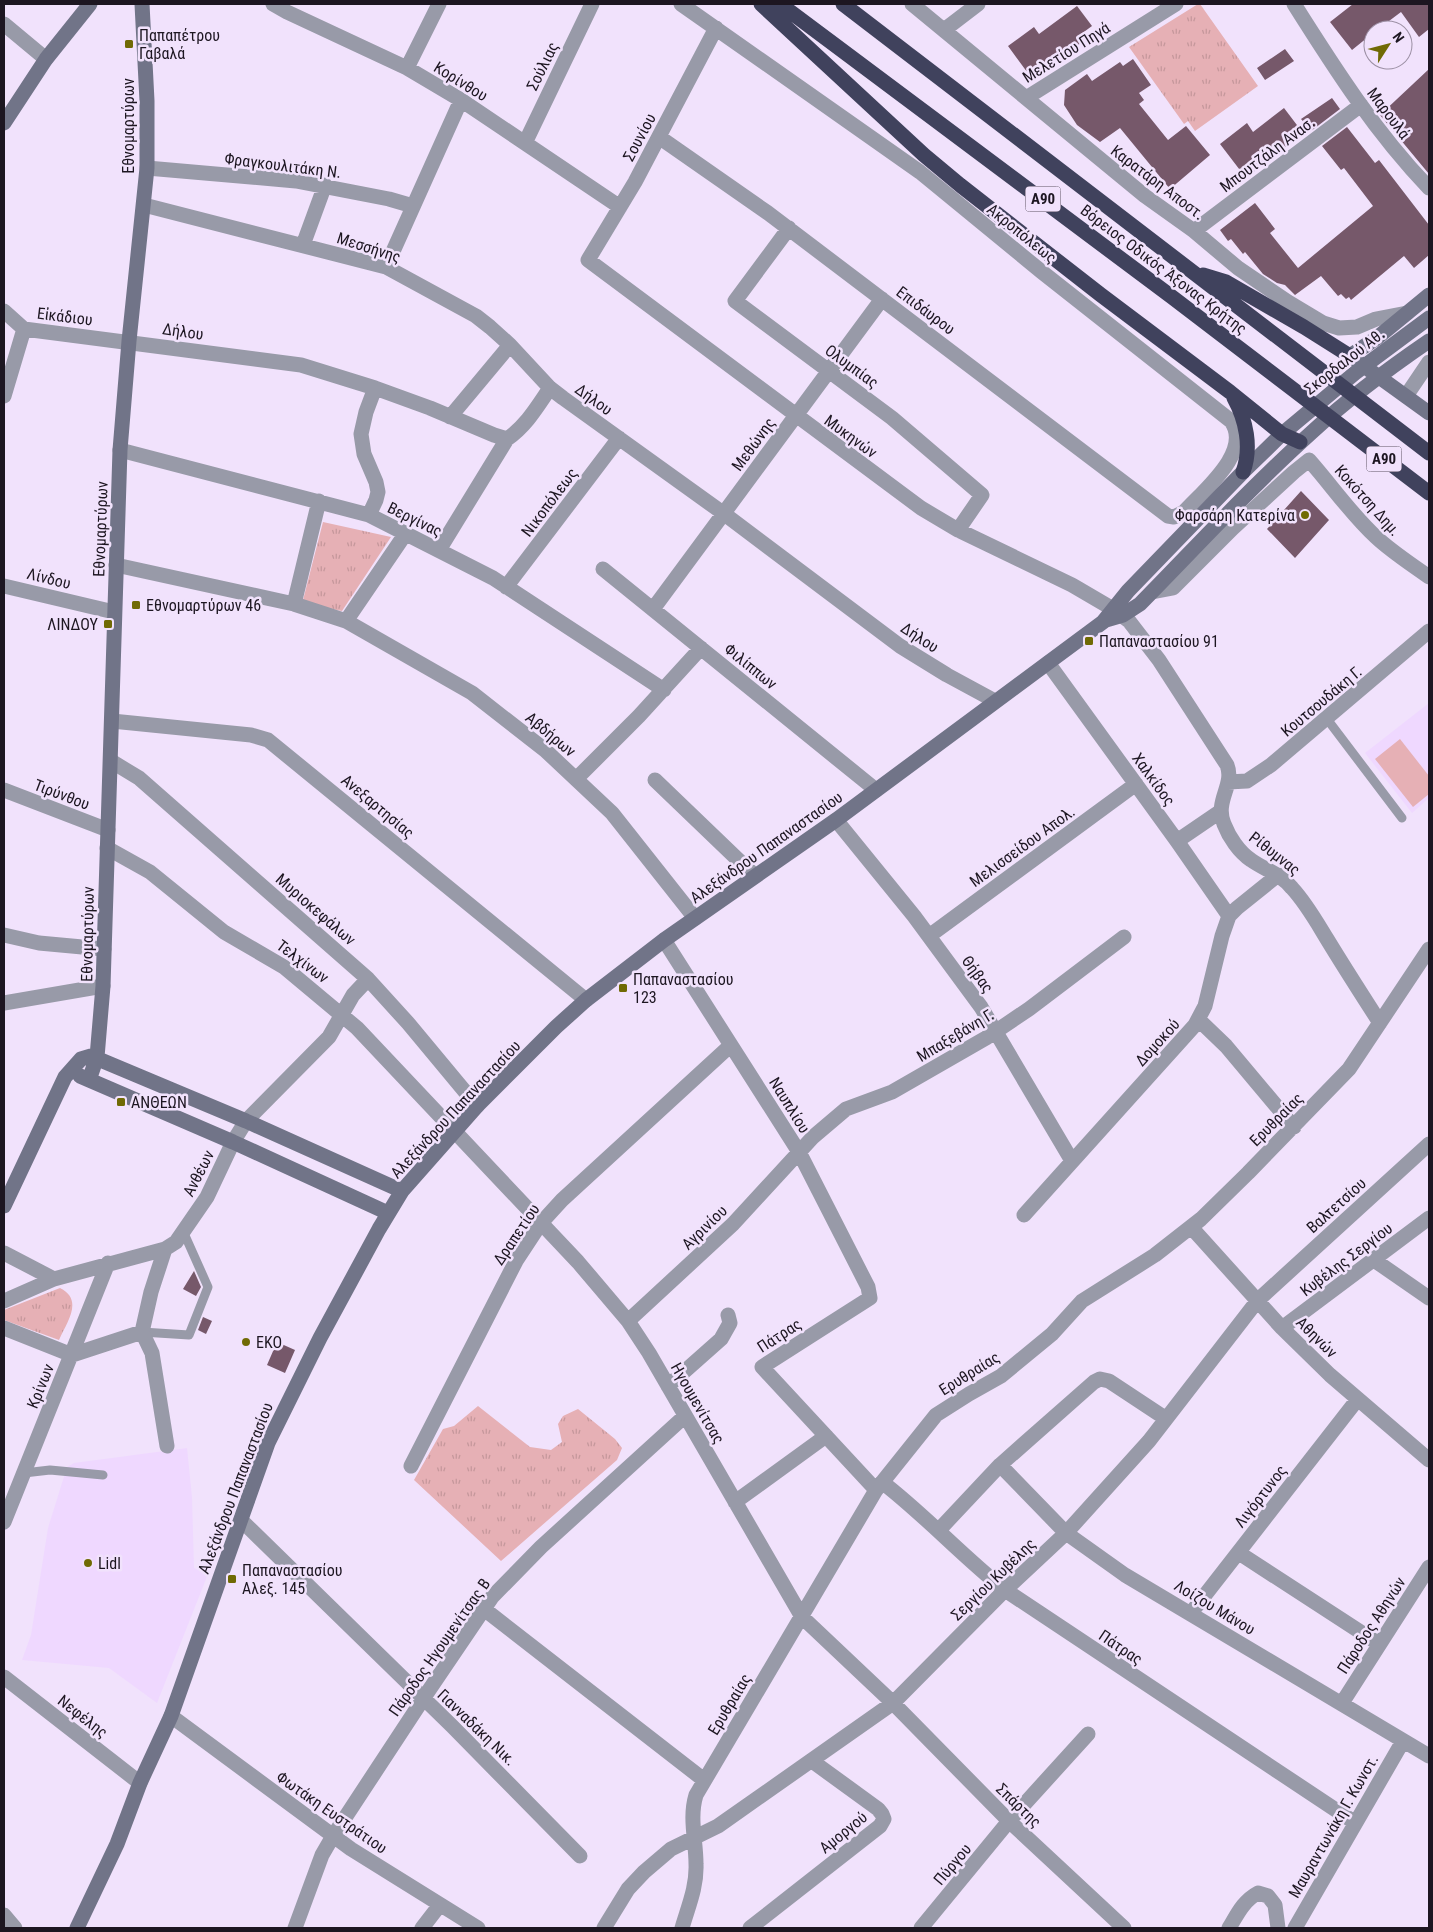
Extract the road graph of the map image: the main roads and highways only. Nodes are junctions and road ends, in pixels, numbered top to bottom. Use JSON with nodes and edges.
{"nodes":[{"id":1,"x":90,"y":4,"type":"edge"},
{"id":2,"x":142,"y":4,"type":"edge"},
{"id":3,"x":761,"y":4,"type":"edge"},
{"id":4,"x":780,"y":4,"type":"edge"},
{"id":5,"x":843,"y":4,"type":"edge"},
{"id":6,"x":4,"y":123,"type":"edge"},
{"id":7,"x":1194,"y":273,"type":"junction"},
{"id":8,"x":1429,"y":295,"type":"edge"},
{"id":9,"x":1429,"y":318,"type":"edge"},
{"id":10,"x":1429,"y":341,"type":"edge"},
{"id":11,"x":1350,"y":356,"type":"junction"},
{"id":12,"x":1230,"y":392,"type":"junction"},
{"id":13,"x":1429,"y":413,"type":"edge"},
{"id":14,"x":1282,"y":434,"type":"junction"},
{"id":15,"x":1300,"y":442,"type":"junction"},
{"id":16,"x":1429,"y":453,"type":"edge"},
{"id":17,"x":1243,"y":472,"type":"junction"},
{"id":18,"x":1429,"y":493,"type":"edge"},
{"id":19,"x":1114,"y":615,"type":"junction"},
{"id":20,"x":94,"y":1056,"type":"junction"},
{"id":21,"x":70,"y":1071,"type":"junction"},
{"id":22,"x":89,"y":1080,"type":"junction"},
{"id":23,"x":402,"y":1191,"type":"junction"},
{"id":24,"x":4,"y":1206,"type":"edge"},
{"id":25,"x":388,"y":1213,"type":"junction"},
{"id":26,"x":77,"y":1928,"type":"edge"}],
"edges":[{"from":1,"to":6,"type":"main road"},
{"from":2,"to":20,"type":"main road","name":"Εθνομαρτύρων"},
{"from":3,"to":12,"type":"highway"},
{"from":4,"to":18,"type":"highway","name":"Βόρειος Οδικός Άξονας Κρήτης","number":"Α90"},
{"from":5,"to":7,"type":"highway","name":"Βόρειος Οδικός Άξονας Κρήτης","number":"Α90"},
{"from":7,"to":11,"type":"highway"},
{"from":7,"to":16,"type":"highway","name":"Βόρειος Οδικός Άξονας Κρήτης","number":"Α90"},
{"from":8,"to":11,"type":"main road"},
{"from":9,"to":14,"type":"main road","name":"Σκορδαλού Αθ."},
{"from":10,"to":15,"type":"main road"},
{"from":11,"to":13,"type":"main road"},
{"from":12,"to":14,"type":"highway"},
{"from":12,"to":17,"type":"highway"},
{"from":14,"to":15,"type":"highway"},
{"from":14,"to":17,"type":"main road","name":"Αλεξάνδρου Παπαναστασίου"},
{"from":15,"to":19,"type":"main road","name":"Αλεξάνδρου Παπαναστασίου"},
{"from":17,"to":19,"type":"main road","name":"Αλεξάνδρου Παπαναστασίου"},
{"from":19,"to":23,"type":"main road","name":"Αλεξάνδρου Παπαναστασίου"},
{"from":20,"to":21,"type":"main road"},
{"from":20,"to":22,"type":"main road","name":"Εθνομαρτύρων"},
{"from":20,"to":23,"type":"main road"},
{"from":21,"to":22,"type":"main road"},
{"from":21,"to":24,"type":"main road"},
{"from":22,"to":25,"type":"main road"},
{"from":23,"to":25,"type":"main road","name":"Αλεξάνδρου Παπαναστασίου"},
{"from":25,"to":26,"type":"main road","name":"Αλεξάνδρου Παπαναστασίου"}]}
